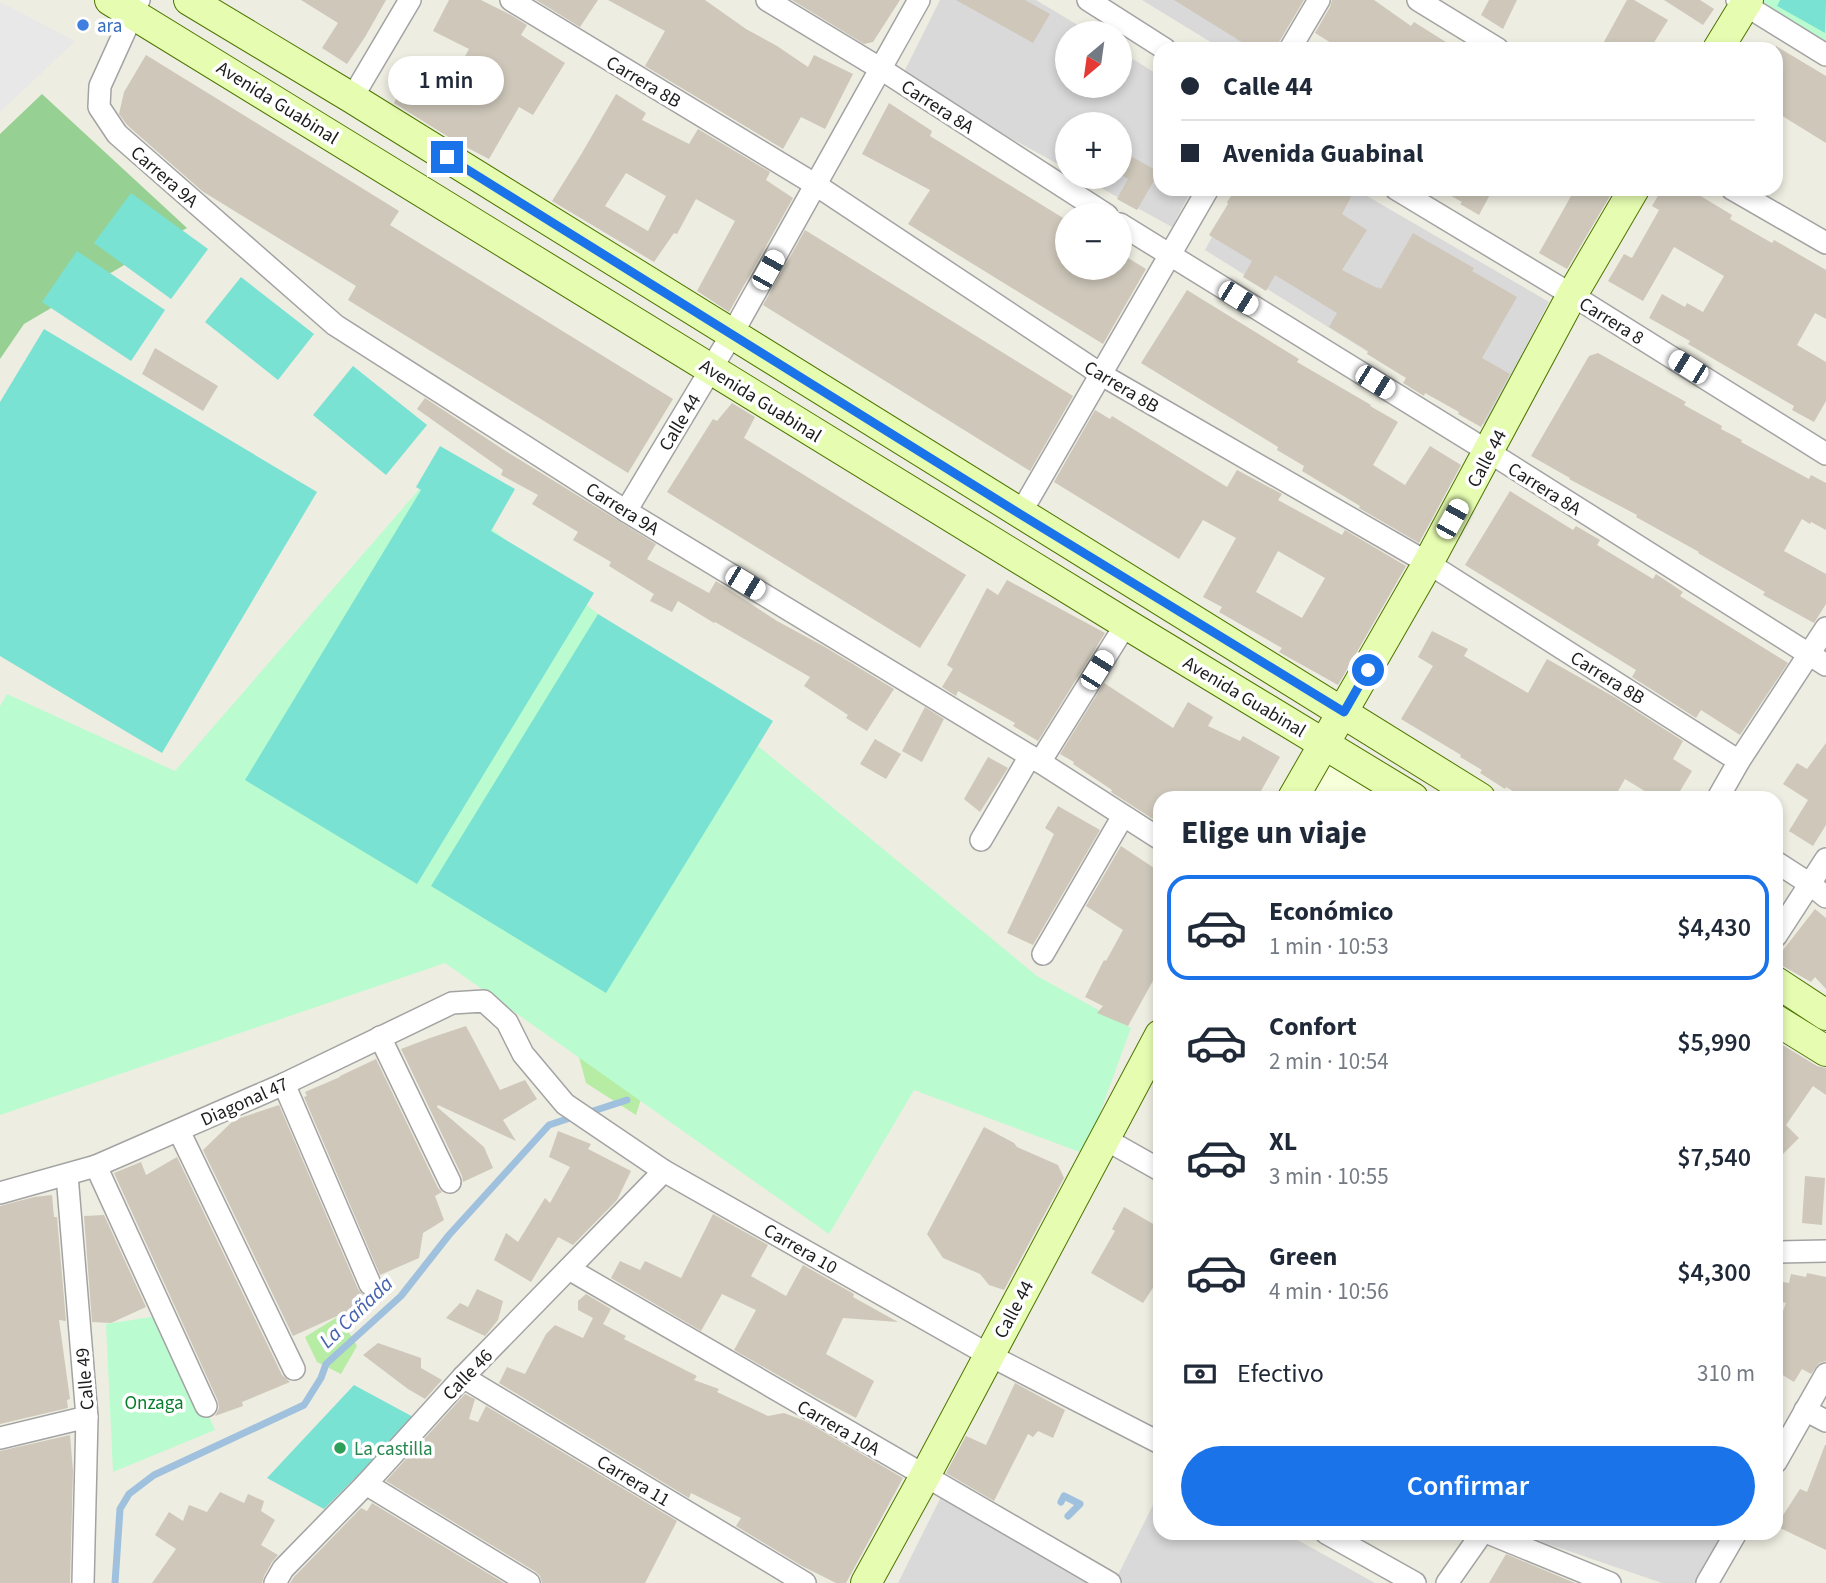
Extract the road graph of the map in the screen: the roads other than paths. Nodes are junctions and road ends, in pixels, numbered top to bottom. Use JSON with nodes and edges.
{"nodes":[{"id":1,"x":189,"y":0,"type":"edge"},
{"id":2,"x":410,"y":0,"type":"edge"},
{"id":3,"x":511,"y":0,"type":"edge"},
{"id":4,"x":767,"y":0,"type":"edge"},
{"id":5,"x":919,"y":0,"type":"edge"},
{"id":6,"x":1088,"y":0,"type":"edge"},
{"id":7,"x":1319,"y":0,"type":"edge"},
{"id":8,"x":1418,"y":0,"type":"edge"},
{"id":9,"x":1743,"y":2,"type":"edge"},
{"id":10,"x":128,"y":4,"type":"edge"},
{"id":11,"x":1154,"y":42,"type":"edge"},
{"id":12,"x":1294,"y":42,"type":"edge"},
{"id":13,"x":1487,"y":42,"type":"edge"},
{"id":14,"x":1722,"y":42,"type":"edge"},
{"id":15,"x":1826,"y":55,"type":"edge"},
{"id":16,"x":881,"y":69,"type":"junction"},
{"id":17,"x":352,"y":98,"type":"junction"},
{"id":18,"x":816,"y":185,"type":"junction"},
{"id":19,"x":1205,"y":196,"type":"edge"},
{"id":20,"x":1408,"y":196,"type":"edge"},
{"id":21,"x":1629,"y":196,"type":"edge"},
{"id":22,"x":1744,"y":196,"type":"edge"},
{"id":23,"x":1088,"y":203,"type":"edge"},
{"id":24,"x":1132,"y":232,"type":"edge"},
{"id":25,"x":1826,"y":243,"type":"edge"},
{"id":26,"x":1170,"y":256,"type":"junction"},
{"id":27,"x":1572,"y":295,"type":"junction"},
{"id":28,"x":732,"y":334,"type":"junction"},
{"id":29,"x":712,"y":369,"type":"junction"},
{"id":30,"x":1102,"y":375,"type":"junction"},
{"id":31,"x":1489,"y":452,"type":"junction"},
{"id":32,"x":1826,"y":453,"type":"edge"},
{"id":33,"x":626,"y":511,"type":"junction"},
{"id":34,"x":1020,"y":514,"type":"junction"},
{"id":35,"x":1428,"y":564,"type":"junction"},
{"id":36,"x":1126,"y":624,"type":"junction"},
{"id":37,"x":1826,"y":628,"type":"edge"},
{"id":38,"x":1817,"y":660,"type":"edge"},
{"id":39,"x":1344,"y":712,"type":"junction"},
{"id":40,"x":1324,"y":744,"type":"junction"},
{"id":41,"x":1035,"y":759,"type":"junction"},
{"id":42,"x":1739,"y":761,"type":"junction"},
{"id":43,"x":1297,"y":791,"type":"edge"},
{"id":44,"x":1401,"y":791,"type":"edge"},
{"id":45,"x":1469,"y":791,"type":"edge"},
{"id":46,"x":1722,"y":791,"type":"edge"},
{"id":47,"x":1123,"y":816,"type":"junction"},
{"id":48,"x":1153,"y":835,"type":"edge"},
{"id":49,"x":981,"y":840,"type":"dead end"},
{"id":50,"x":1826,"y":859,"type":"edge"},
{"id":51,"x":1783,"y":867,"type":"edge"},
{"id":52,"x":1818,"y":891,"type":"edge"},
{"id":53,"x":1783,"y":928,"type":"edge"},
{"id":54,"x":1043,"y":954,"type":"dead end"},
{"id":55,"x":1783,"y":987,"type":"edge"},
{"id":56,"x":484,"y":1001,"type":"joint"},
{"id":57,"x":1826,"y":1015,"type":"edge"},
{"id":58,"x":1783,"y":1024,"type":"edge"},
{"id":59,"x":380,"y":1037,"type":"junction"},
{"id":60,"x":1153,"y":1048,"type":"edge"},
{"id":61,"x":1826,"y":1051,"type":"edge"},
{"id":62,"x":284,"y":1084,"type":"junction"},
{"id":63,"x":1112,"y":1126,"type":"junction"},
{"id":64,"x":179,"y":1130,"type":"junction"},
{"id":65,"x":1153,"y":1164,"type":"edge"},
{"id":66,"x":96,"y":1166,"type":"junction"},
{"id":67,"x":664,"y":1171,"type":"junction"},
{"id":68,"x":67,"y":1175,"type":"junction"},
{"id":69,"x":450,"y":1182,"type":"dead end"},
{"id":70,"x":0,"y":1192,"type":"edge"},
{"id":71,"x":1826,"y":1251,"type":"edge"},
{"id":72,"x":1783,"y":1252,"type":"edge"},
{"id":73,"x":569,"y":1269,"type":"junction"},
{"id":74,"x":370,"y":1284,"type":"dead end"},
{"id":75,"x":989,"y":1355,"type":"junction"},
{"id":76,"x":294,"y":1369,"type":"dead end"},
{"id":77,"x":1826,"y":1374,"type":"edge"},
{"id":78,"x":463,"y":1377,"type":"junction"},
{"id":79,"x":206,"y":1406,"type":"dead end"},
{"id":80,"x":1805,"y":1410,"type":"junction"},
{"id":81,"x":87,"y":1417,"type":"junction"},
{"id":82,"x":1826,"y":1420,"type":"edge"},
{"id":83,"x":1153,"y":1437,"type":"edge"},
{"id":84,"x":0,"y":1438,"type":"edge"},
{"id":85,"x":1783,"y":1449,"type":"edge"},
{"id":86,"x":925,"y":1476,"type":"junction"},
{"id":87,"x":366,"y":1484,"type":"junction"},
{"id":88,"x":1338,"y":1540,"type":"edge"},
{"id":89,"x":1477,"y":1540,"type":"edge"},
{"id":90,"x":1505,"y":1540,"type":"edge"},
{"id":91,"x":1731,"y":1540,"type":"edge"},
{"id":92,"x":83,"y":1583,"type":"edge"},
{"id":93,"x":275,"y":1583,"type":"edge"},
{"id":94,"x":529,"y":1583,"type":"edge"},
{"id":95,"x":805,"y":1583,"type":"edge"},
{"id":96,"x":866,"y":1583,"type":"edge"},
{"id":97,"x":1110,"y":1583,"type":"edge"},
{"id":98,"x":1415,"y":1583,"type":"edge"},
{"id":99,"x":1447,"y":1583,"type":"edge"},
{"id":100,"x":1610,"y":1583,"type":"edge"},
{"id":101,"x":1707,"y":1583,"type":"edge"}],
"edges":[{"from":1,"to":17,"type":"main road","name":"Avenida Guabinal"},
{"from":2,"to":17,"type":"street"},
{"from":3,"to":18,"type":"street","name":"Carrera 8B"},
{"from":4,"to":16,"type":"street","name":"Carrera 8A"},
{"from":5,"to":16,"type":"street","name":"Calle 44"},
{"from":6,"to":11,"type":"street"},
{"from":7,"to":12,"type":"street"},
{"from":8,"to":13,"type":"street"},
{"from":9,"to":14,"type":"main road"},
{"from":9,"to":15,"type":"street"},
{"from":10,"to":29,"type":"main road","name":"Avenida Guabinal"},
{"from":10,"to":33,"type":"street","name":"Carrera 9A"},
{"from":16,"to":18,"type":"street","name":"Calle 44"},
{"from":16,"to":23,"type":"street","name":"Carrera 8A"},
{"from":17,"to":28,"type":"main road","name":"Avenida Guabinal"},
{"from":18,"to":28,"type":"street","name":"Calle 44"},
{"from":18,"to":30,"type":"street","name":"Carrera 8B"},
{"from":19,"to":26,"type":"street"},
{"from":20,"to":27,"type":"street","name":"Carrera 8"},
{"from":21,"to":27,"type":"main road","name":"Calle 44"},
{"from":22,"to":25,"type":"street"},
{"from":24,"to":26,"type":"street","name":"Carrera 8A"},
{"from":26,"to":30,"type":"street"},
{"from":26,"to":31,"type":"street","name":"Carrera 8A"},
{"from":27,"to":31,"type":"main road","name":"Calle 44"},
{"from":27,"to":32,"type":"street","name":"Carrera 8"},
{"from":28,"to":29,"type":"street","name":"Calle 44"},
{"from":28,"to":34,"type":"main road","name":"Avenida Guabinal"},
{"from":29,"to":33,"type":"street","name":"Calle 44"},
{"from":29,"to":36,"type":"main road","name":"Avenida Guabinal"},
{"from":30,"to":34,"type":"street"},
{"from":30,"to":35,"type":"street","name":"Carrera 8B"},
{"from":31,"to":35,"type":"main road","name":"Calle 44"},
{"from":31,"to":38,"type":"street","name":"Carrera 8A"},
{"from":33,"to":41,"type":"street","name":"Carrera 9A"},
{"from":34,"to":39,"type":"main road","name":"Avenida Guabinal"},
{"from":35,"to":39,"type":"main road","name":"Calle 44"},
{"from":35,"to":42,"type":"street","name":"Carrera 8B"},
{"from":36,"to":40,"type":"main road","name":"Avenida Guabinal"},
{"from":36,"to":41,"type":"street"},
{"from":37,"to":38,"type":"street"},
{"from":38,"to":42,"type":"street"},
{"from":39,"to":40,"type":"main road","name":"Calle 44"},
{"from":39,"to":45,"type":"main road","name":"Avenida Guabinal"},
{"from":40,"to":43,"type":"main road","name":"Calle 44"},
{"from":40,"to":44,"type":"main road","name":"Avenida Guabinal"},
{"from":41,"to":47,"type":"street","name":"Carrera 9A"},
{"from":41,"to":49,"type":"street"},
{"from":42,"to":46,"type":"street"},
{"from":47,"to":48,"type":"street","name":"Carrera 9A"},
{"from":47,"to":54,"type":"street"},
{"from":50,"to":52,"type":"street"},
{"from":51,"to":52,"type":"street"},
{"from":52,"to":53,"type":"street"},
{"from":55,"to":57,"type":"main road"},
{"from":56,"to":59,"type":"street","name":"Diagonal 47"},
{"from":56,"to":67,"type":"street","name":"Carrera 10"},
{"from":58,"to":61,"type":"main road"},
{"from":59,"to":62,"type":"street","name":"Diagonal 47"},
{"from":59,"to":69,"type":"street"},
{"from":60,"to":63,"type":"main road","name":"Calle 44"},
{"from":62,"to":64,"type":"street","name":"Diagonal 47"},
{"from":62,"to":74,"type":"street"},
{"from":63,"to":65,"type":"street"},
{"from":63,"to":75,"type":"main road","name":"Calle 44"},
{"from":64,"to":66,"type":"street","name":"Diagonal 47"},
{"from":64,"to":76,"type":"street"},
{"from":66,"to":68,"type":"street","name":"Diagonal 47"},
{"from":66,"to":79,"type":"street"},
{"from":67,"to":73,"type":"street","name":"Calle 46"},
{"from":67,"to":75,"type":"street","name":"Carrera 10"},
{"from":68,"to":70,"type":"street","name":"Diagonal 47"},
{"from":68,"to":81,"type":"street","name":"Calle 49"},
{"from":71,"to":72,"type":"street"},
{"from":73,"to":78,"type":"street","name":"Calle 46"},
{"from":73,"to":86,"type":"street","name":"Carrera 10A"},
{"from":75,"to":83,"type":"street","name":"Carrera 10"},
{"from":75,"to":86,"type":"main road","name":"Calle 44"},
{"from":77,"to":80,"type":"street"},
{"from":78,"to":87,"type":"street","name":"Calle 46"},
{"from":78,"to":95,"type":"street","name":"Carrera 11"},
{"from":80,"to":82,"type":"street"},
{"from":80,"to":85,"type":"street"},
{"from":81,"to":84,"type":"street"},
{"from":81,"to":92,"type":"street","name":"Calle 49"},
{"from":86,"to":96,"type":"main road","name":"Calle 44"},
{"from":86,"to":97,"type":"street","name":"Carrera 10A"},
{"from":87,"to":93,"type":"street","name":"Calle 46"},
{"from":87,"to":94,"type":"street"},
{"from":88,"to":98,"type":"street"},
{"from":89,"to":99,"type":"street"},
{"from":90,"to":100,"type":"street"},
{"from":91,"to":101,"type":"street"}]}
